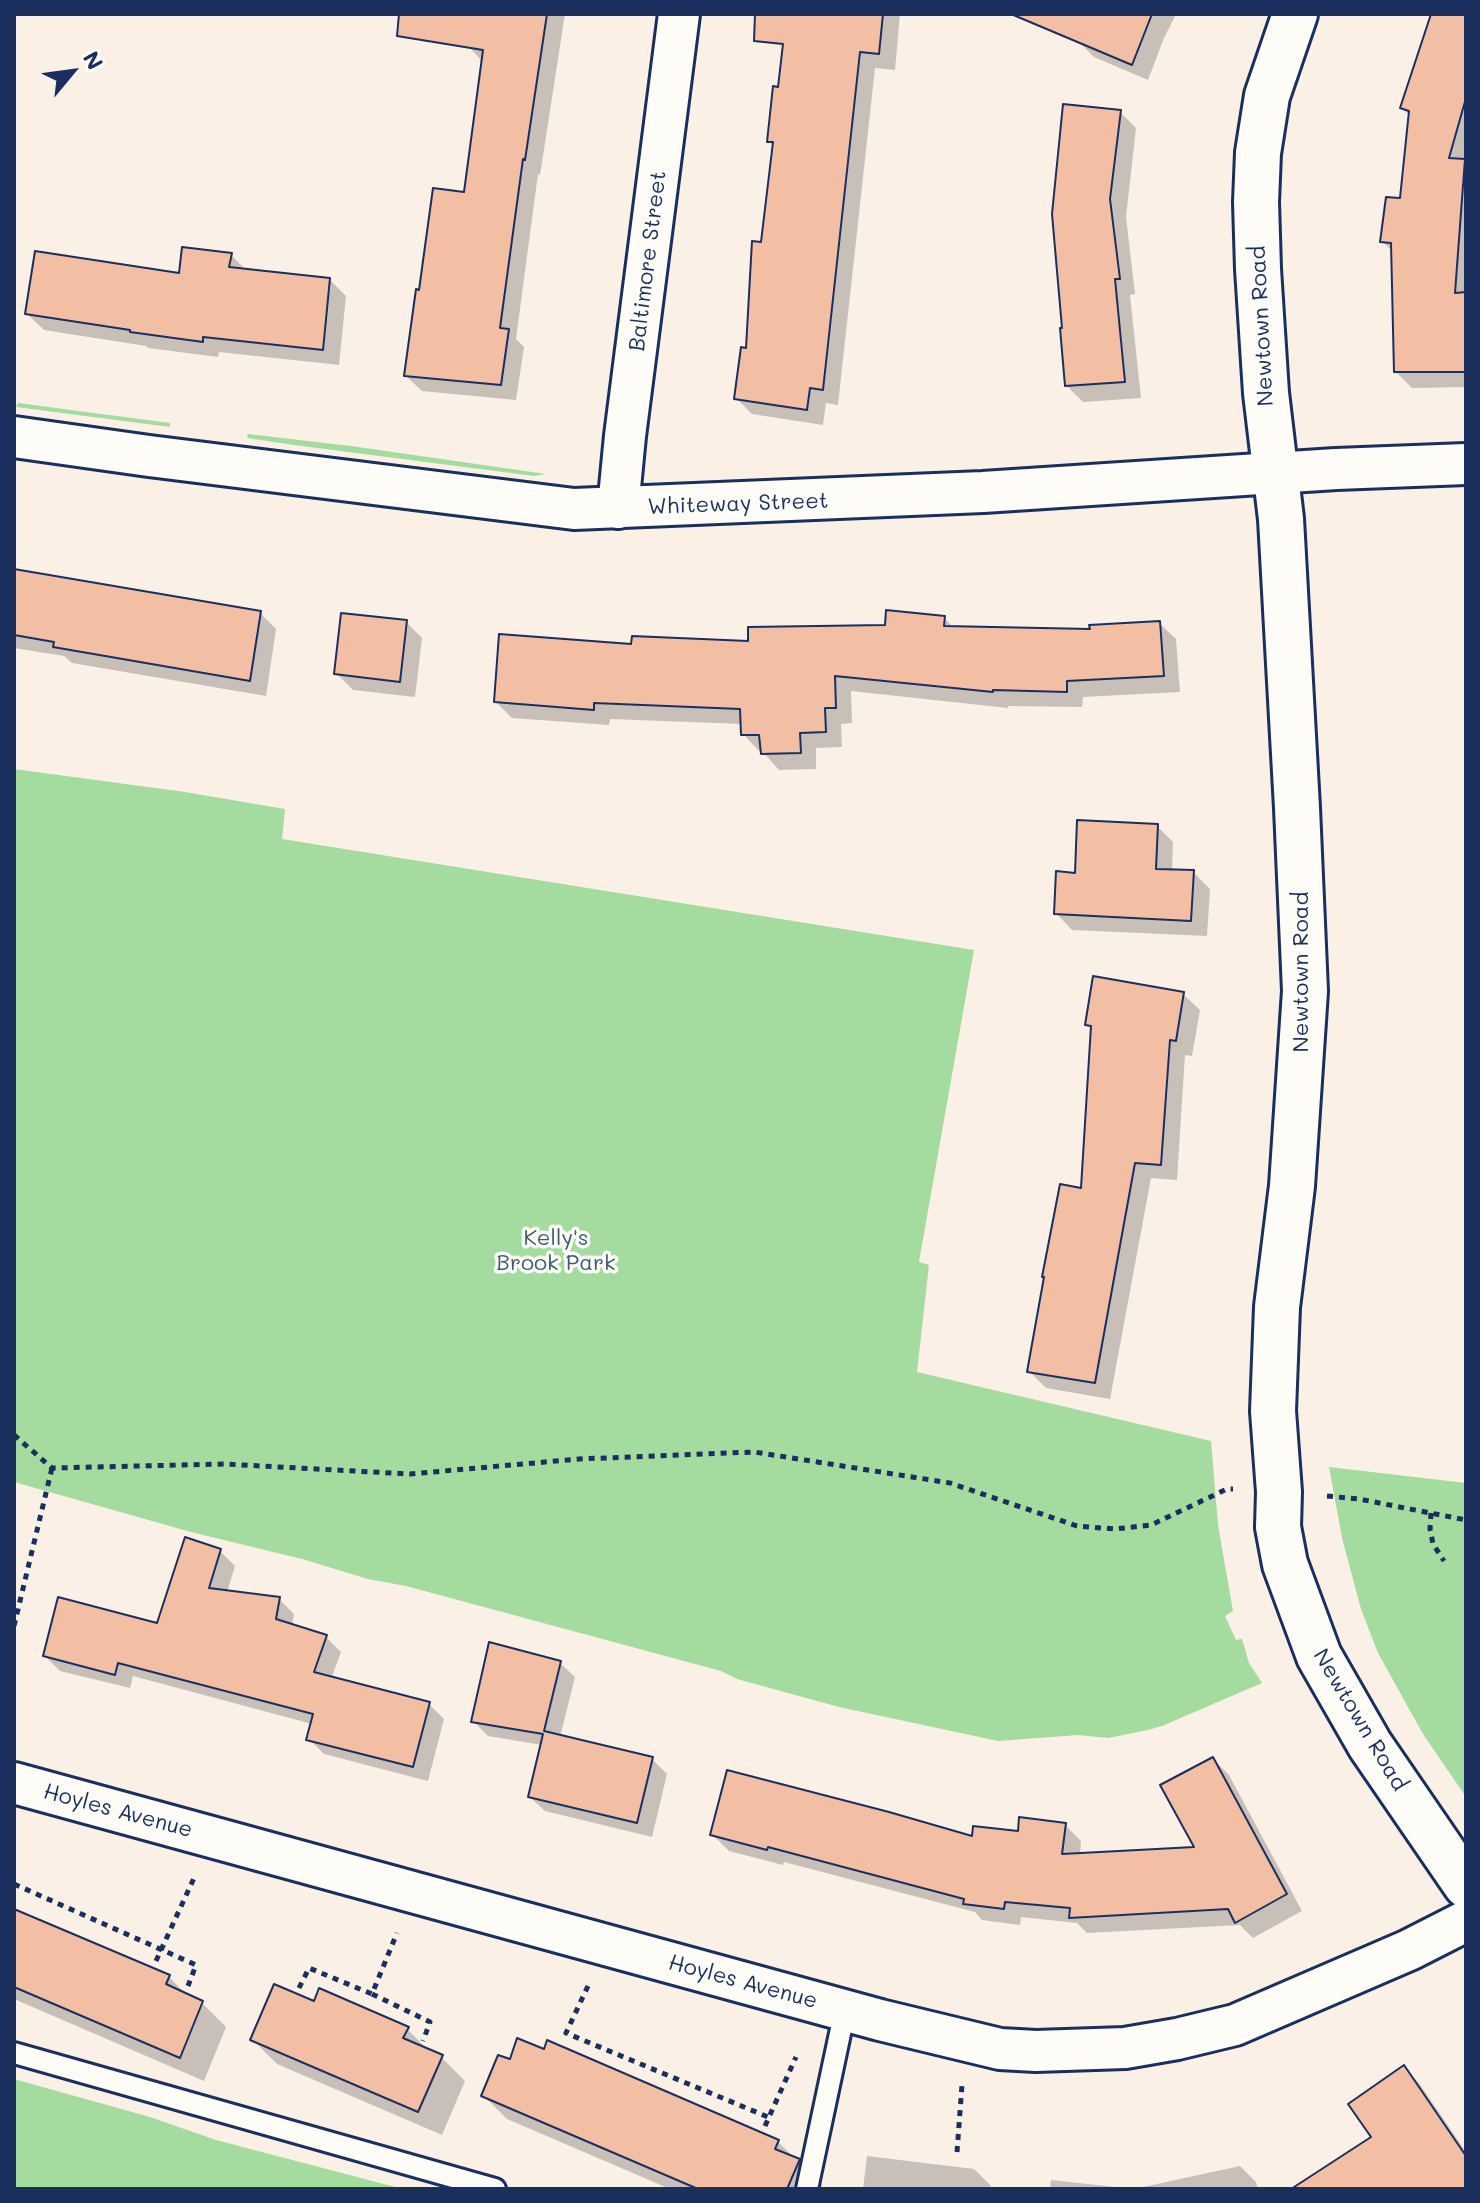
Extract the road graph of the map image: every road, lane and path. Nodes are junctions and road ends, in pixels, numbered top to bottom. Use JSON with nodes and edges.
{"nodes":[{"id":1,"x":679,"y":14,"type":"edge"},
{"id":2,"x":1295,"y":14,"type":"edge"},
{"id":3,"x":14,"y":437,"type":"edge"},
{"id":4,"x":1466,"y":464,"type":"edge"},
{"id":5,"x":1275,"y":472,"type":"junction"},
{"id":6,"x":618,"y":508,"type":"junction"},
{"id":7,"x":14,"y":1435,"type":"edge"},
{"id":8,"x":52,"y":1468,"type":"junction"},
{"id":9,"x":1227,"y":1489,"type":"dead end"},
{"id":10,"x":1324,"y":1495,"type":"dead end"},
{"id":11,"x":1431,"y":1513,"type":"junction"},
{"id":12,"x":1466,"y":1520,"type":"edge"},
{"id":13,"x":1444,"y":1561,"type":"dead end"},
{"id":14,"x":14,"y":1626,"type":"edge"},
{"id":15,"x":14,"y":1783,"type":"edge"},
{"id":16,"x":200,"y":1866,"type":"dead end"},
{"id":17,"x":14,"y":1884,"type":"edge"},
{"id":18,"x":1466,"y":1885,"type":"edge"},
{"id":19,"x":401,"y":1921,"type":"dead end"},
{"id":20,"x":1466,"y":1921,"type":"edge"},
{"id":21,"x":162,"y":1948,"type":"junction"},
{"id":22,"x":156,"y":1961,"type":"dead end"},
{"id":23,"x":589,"y":1983,"type":"dead end"},
{"id":24,"x":188,"y":1986,"type":"dead end"},
{"id":25,"x":299,"y":1988,"type":"dead end"},
{"id":26,"x":372,"y":1994,"type":"junction"},
{"id":27,"x":845,"y":2010,"type":"junction"},
{"id":28,"x":423,"y":2041,"type":"dead end"},
{"id":29,"x":802,"y":2045,"type":"dead end"},
{"id":30,"x":14,"y":2053,"type":"edge"},
{"id":31,"x":963,"y":2077,"type":"dead end"},
{"id":32,"x":768,"y":2117,"type":"junction"},
{"id":33,"x":765,"y":2126,"type":"dead end"},
{"id":34,"x":957,"y":2152,"type":"dead end"},
{"id":35,"x":495,"y":2189,"type":"edge"},
{"id":36,"x":807,"y":2189,"type":"edge"}],
"edges":[{"from":1,"to":6,"type":"street","name":"Baltimore Street"},
{"from":2,"to":5,"type":"street","name":"Newtown Road"},
{"from":3,"to":6,"type":"street","name":"Whiteway Street"},
{"from":4,"to":5,"type":"street","name":"Whiteway Street"},
{"from":5,"to":6,"type":"street","name":"Whiteway Street"},
{"from":5,"to":18,"type":"street","name":"Newtown Road"},
{"from":7,"to":8,"type":"path"},
{"from":8,"to":9,"type":"path"},
{"from":8,"to":14,"type":"path"},
{"from":10,"to":11,"type":"path"},
{"from":11,"to":12,"type":"path"},
{"from":11,"to":13,"type":"path"},
{"from":15,"to":27,"type":"street","name":"Hoyles Avenue"},
{"from":16,"to":21,"type":"path"},
{"from":17,"to":21,"type":"path"},
{"from":19,"to":26,"type":"path"},
{"from":20,"to":27,"type":"street","name":"Hoyles Avenue"},
{"from":21,"to":22,"type":"path"},
{"from":21,"to":24,"type":"path"},
{"from":23,"to":32,"type":"path"},
{"from":25,"to":26,"type":"path"},
{"from":26,"to":28,"type":"path"},
{"from":27,"to":36,"type":"lane"},
{"from":29,"to":32,"type":"path"},
{"from":30,"to":35,"type":"lane"},
{"from":31,"to":34,"type":"path"},
{"from":32,"to":33,"type":"path"}]}
